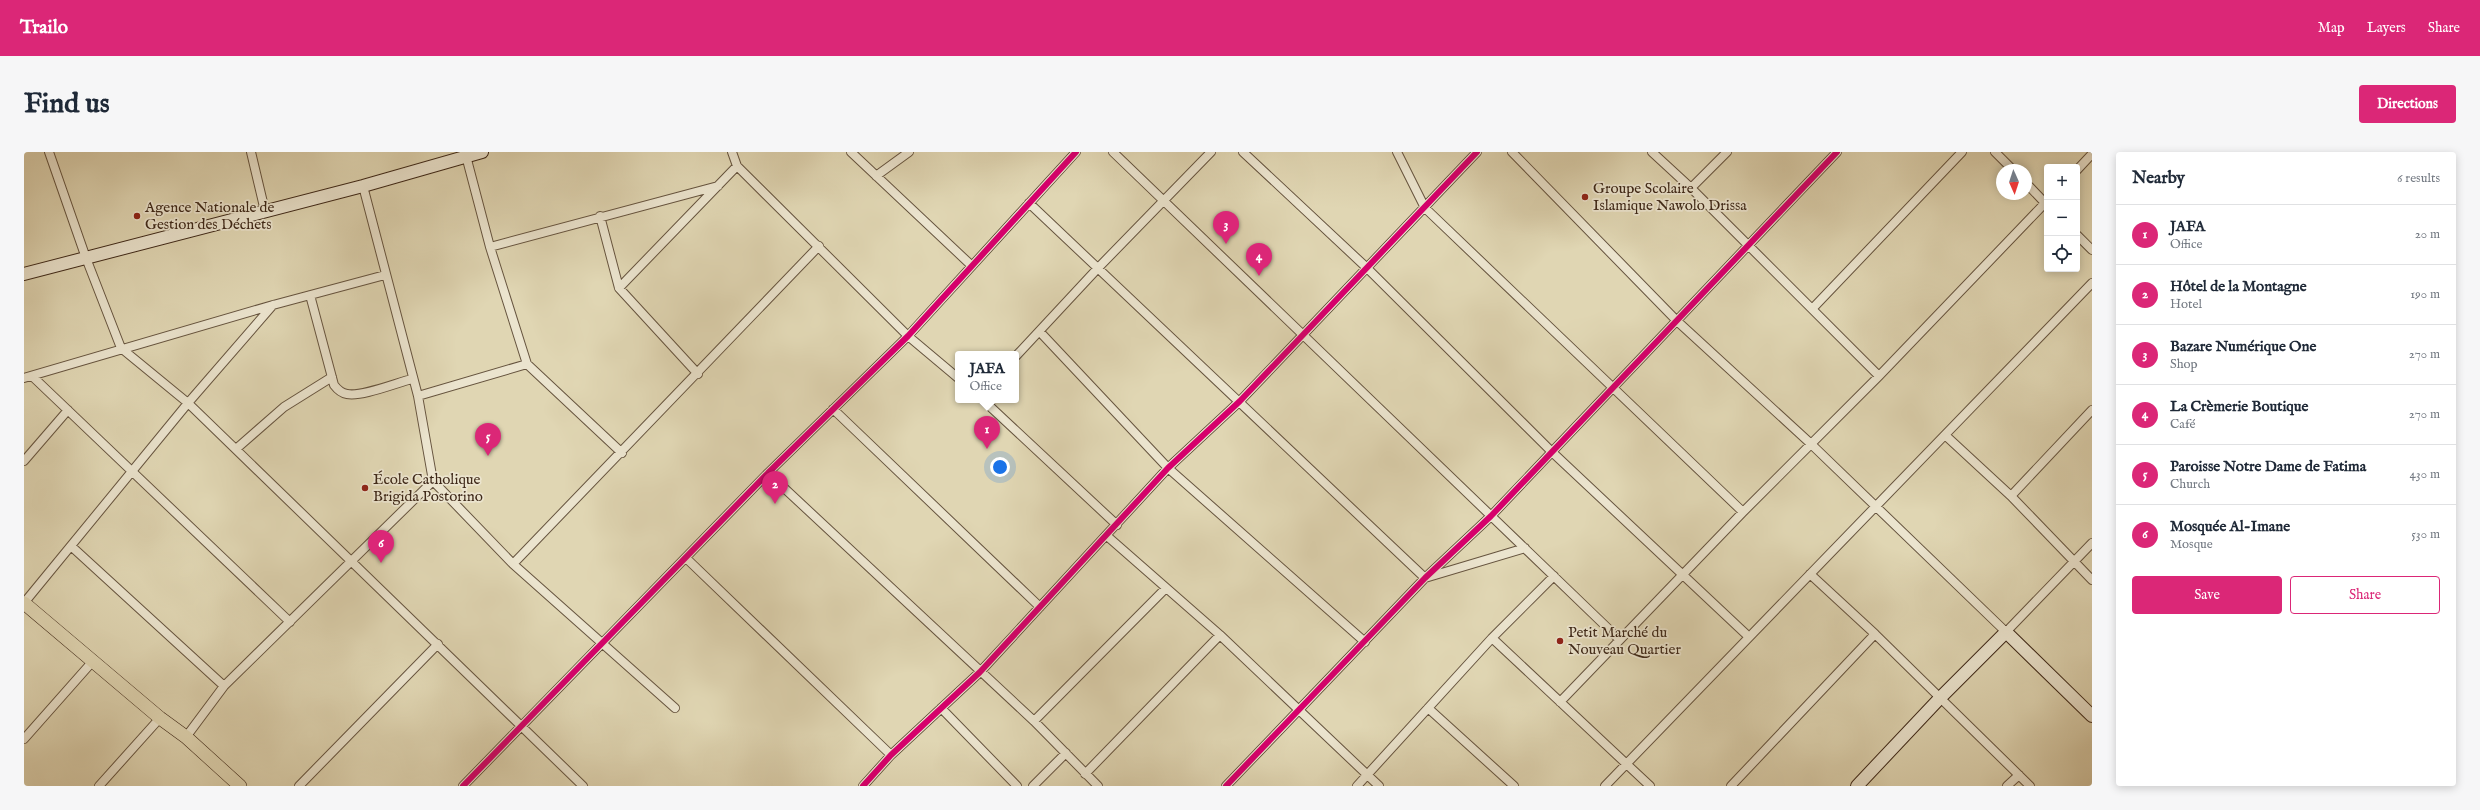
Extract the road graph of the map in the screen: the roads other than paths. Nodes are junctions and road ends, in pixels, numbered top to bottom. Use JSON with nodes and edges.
{"nodes":[{"id":1,"x":49,"y":152,"type":"edge"},
{"id":2,"x":251,"y":152,"type":"edge"},
{"id":3,"x":482,"y":152,"type":"edge"},
{"id":4,"x":732,"y":152,"type":"edge"},
{"id":5,"x":851,"y":152,"type":"edge"},
{"id":6,"x":909,"y":152,"type":"edge"},
{"id":7,"x":1076,"y":152,"type":"edge"},
{"id":8,"x":1113,"y":152,"type":"edge"},
{"id":9,"x":1211,"y":152,"type":"edge"},
{"id":10,"x":1244,"y":152,"type":"edge"},
{"id":11,"x":1397,"y":152,"type":"edge"},
{"id":12,"x":1477,"y":152,"type":"edge"},
{"id":13,"x":1512,"y":152,"type":"edge"},
{"id":14,"x":1652,"y":152,"type":"edge"},
{"id":15,"x":1727,"y":152,"type":"edge"},
{"id":16,"x":1837,"y":152,"type":"edge"},
{"id":17,"x":1962,"y":152,"type":"edge"},
{"id":18,"x":1995,"y":152,"type":"edge"},
{"id":19,"x":465,"y":154,"type":"edge"},
{"id":20,"x":2092,"y":154,"type":"edge"},
{"id":21,"x":2007,"y":164,"type":"edge"},
{"id":22,"x":737,"y":166,"type":"junction"},
{"id":23,"x":2080,"y":167,"type":"edge"},
{"id":24,"x":876,"y":176,"type":"junction"},
{"id":25,"x":363,"y":186,"type":"junction"},
{"id":26,"x":718,"y":186,"type":"junction"},
{"id":27,"x":1691,"y":188,"type":"junction"},
{"id":28,"x":2032,"y":189,"type":"edge"},
{"id":29,"x":1163,"y":201,"type":"junction"},
{"id":30,"x":2044,"y":201,"type":"edge"},
{"id":31,"x":1029,"y":203,"type":"junction"},
{"id":32,"x":2044,"y":205,"type":"edge"},
{"id":33,"x":1425,"y":208,"type":"junction"},
{"id":34,"x":265,"y":211,"type":"junction"},
{"id":35,"x":600,"y":216,"type":"junction"},
{"id":36,"x":2078,"y":236,"type":"edge"},
{"id":37,"x":819,"y":246,"type":"junction"},
{"id":38,"x":490,"y":247,"type":"junction"},
{"id":39,"x":1748,"y":247,"type":"junction"},
{"id":40,"x":2092,"y":250,"type":"edge"},
{"id":41,"x":86,"y":258,"type":"junction"},
{"id":42,"x":972,"y":266,"type":"junction"},
{"id":43,"x":1098,"y":268,"type":"junction"},
{"id":44,"x":1367,"y":268,"type":"junction"},
{"id":45,"x":24,"y":274,"type":"edge"},
{"id":46,"x":385,"y":275,"type":"junction"},
{"id":47,"x":2092,"y":283,"type":"edge"},
{"id":48,"x":619,"y":288,"type":"junction"},
{"id":49,"x":310,"y":295,"type":"junction"},
{"id":50,"x":273,"y":305,"type":"junction"},
{"id":51,"x":1813,"y":308,"type":"junction"},
{"id":52,"x":1676,"y":321,"type":"junction"},
{"id":53,"x":1040,"y":332,"type":"junction"},
{"id":54,"x":908,"y":336,"type":"junction"},
{"id":55,"x":1302,"y":336,"type":"junction"},
{"id":56,"x":121,"y":348,"type":"junction"},
{"id":57,"x":1019,"y":353,"type":"edge"},
{"id":58,"x":527,"y":364,"type":"junction"},
{"id":59,"x":698,"y":374,"type":"junction"},
{"id":60,"x":955,"y":375,"type":"edge"},
{"id":61,"x":32,"y":376,"type":"junction"},
{"id":62,"x":1879,"y":376,"type":"junction"},
{"id":63,"x":332,"y":377,"type":"junction"},
{"id":64,"x":24,"y":378,"type":"edge"},
{"id":65,"x":412,"y":379,"type":"junction"},
{"id":66,"x":1613,"y":387,"type":"junction"},
{"id":67,"x":418,"y":396,"type":"junction"},
{"id":68,"x":1240,"y":402,"type":"junction"},
{"id":69,"x":188,"y":403,"type":"junction"},
{"id":70,"x":986,"y":403,"type":"edge"},
{"id":71,"x":833,"y":409,"type":"junction"},
{"id":72,"x":68,"y":410,"type":"junction"},
{"id":73,"x":2092,"y":410,"type":"edge"},
{"id":74,"x":1945,"y":435,"type":"junction"},
{"id":75,"x":1810,"y":443,"type":"junction"},
{"id":76,"x":236,"y":449,"type":"junction"},
{"id":77,"x":622,"y":452,"type":"junction"},
{"id":78,"x":1552,"y":452,"type":"junction"},
{"id":79,"x":24,"y":461,"type":"edge"},
{"id":80,"x":1168,"y":468,"type":"junction"},
{"id":81,"x":132,"y":470,"type":"junction"},
{"id":82,"x":768,"y":473,"type":"junction"},
{"id":83,"x":433,"y":481,"type":"junction"},
{"id":84,"x":2011,"y":496,"type":"junction"},
{"id":85,"x":1874,"y":507,"type":"junction"},
{"id":86,"x":1743,"y":512,"type":"junction"},
{"id":87,"x":1491,"y":516,"type":"junction"},
{"id":88,"x":1117,"y":525,"type":"junction"},
{"id":89,"x":1107,"y":536,"type":"junction"},
{"id":90,"x":2092,"y":543,"type":"edge"},
{"id":91,"x":71,"y":546,"type":"junction"},
{"id":92,"x":1525,"y":548,"type":"junction"},
{"id":93,"x":686,"y":558,"type":"junction"},
{"id":94,"x":351,"y":561,"type":"junction"},
{"id":95,"x":2073,"y":563,"type":"junction"},
{"id":96,"x":513,"y":564,"type":"junction"},
{"id":97,"x":1684,"y":574,"type":"junction"},
{"id":98,"x":1810,"y":574,"type":"junction"},
{"id":99,"x":1554,"y":576,"type":"junction"},
{"id":100,"x":1425,"y":578,"type":"junction"},
{"id":101,"x":2092,"y":580,"type":"edge"},
{"id":102,"x":1166,"y":588,"type":"junction"},
{"id":103,"x":24,"y":603,"type":"edge"},
{"id":104,"x":1040,"y":607,"type":"junction"},
{"id":105,"x":290,"y":622,"type":"junction"},
{"id":106,"x":2006,"y":632,"type":"junction"},
{"id":107,"x":1875,"y":634,"type":"junction"},
{"id":108,"x":1220,"y":635,"type":"junction"},
{"id":109,"x":1749,"y":637,"type":"junction"},
{"id":110,"x":1492,"y":638,"type":"junction"},
{"id":111,"x":1619,"y":639,"type":"junction"},
{"id":112,"x":600,"y":642,"type":"junction"},
{"id":113,"x":1365,"y":642,"type":"junction"},
{"id":114,"x":438,"y":644,"type":"junction"},
{"id":115,"x":93,"y":661,"type":"junction"},
{"id":116,"x":980,"y":672,"type":"junction"},
{"id":117,"x":224,"y":686,"type":"junction"},
{"id":118,"x":1940,"y":698,"type":"junction"},
{"id":119,"x":1560,"y":702,"type":"junction"},
{"id":120,"x":675,"y":708,"type":"dead end"},
{"id":121,"x":940,"y":708,"type":"junction"},
{"id":122,"x":1428,"y":708,"type":"junction"},
{"id":123,"x":1299,"y":712,"type":"junction"},
{"id":124,"x":2092,"y":716,"type":"edge"},
{"id":125,"x":160,"y":718,"type":"junction"},
{"id":126,"x":1034,"y":721,"type":"junction"},
{"id":127,"x":520,"y":726,"type":"junction"},
{"id":128,"x":186,"y":737,"type":"junction"},
{"id":129,"x":24,"y":739,"type":"edge"},
{"id":130,"x":1066,"y":753,"type":"junction"},
{"id":131,"x":891,"y":755,"type":"junction"},
{"id":132,"x":1627,"y":765,"type":"junction"},
{"id":133,"x":1086,"y":774,"type":"junction"},
{"id":134,"x":1368,"y":774,"type":"junction"},
{"id":135,"x":2019,"y":775,"type":"junction"},
{"id":136,"x":233,"y":784,"type":"edge"},
{"id":137,"x":100,"y":786,"type":"edge"},
{"id":138,"x":299,"y":786,"type":"edge"},
{"id":139,"x":463,"y":786,"type":"edge"},
{"id":140,"x":583,"y":786,"type":"edge"},
{"id":141,"x":863,"y":786,"type":"edge"},
{"id":142,"x":1017,"y":786,"type":"edge"},
{"id":143,"x":1033,"y":786,"type":"edge"},
{"id":144,"x":1098,"y":786,"type":"edge"},
{"id":145,"x":1226,"y":786,"type":"edge"},
{"id":146,"x":1357,"y":786,"type":"edge"},
{"id":147,"x":1379,"y":786,"type":"edge"},
{"id":148,"x":1514,"y":786,"type":"edge"},
{"id":149,"x":1606,"y":786,"type":"edge"},
{"id":150,"x":1650,"y":786,"type":"edge"},
{"id":151,"x":1731,"y":786,"type":"edge"},
{"id":152,"x":1857,"y":786,"type":"edge"},
{"id":153,"x":2008,"y":786,"type":"edge"},
{"id":154,"x":2030,"y":786,"type":"edge"}],
"edges":[{"from":1,"to":41,"type":"street"},
{"from":2,"to":34,"type":"street"},
{"from":3,"to":19,"type":"street"},
{"from":4,"to":22,"type":"street"},
{"from":5,"to":24,"type":"street"},
{"from":6,"to":24,"type":"street"},
{"from":7,"to":31,"type":"street"},
{"from":8,"to":29,"type":"street"},
{"from":9,"to":29,"type":"street"},
{"from":10,"to":44,"type":"street"},
{"from":11,"to":33,"type":"street"},
{"from":12,"to":33,"type":"street"},
{"from":13,"to":52,"type":"street"},
{"from":14,"to":27,"type":"street"},
{"from":15,"to":27,"type":"street"},
{"from":16,"to":39,"type":"street"},
{"from":17,"to":51,"type":"street"},
{"from":18,"to":21,"type":"street"},
{"from":19,"to":25,"type":"street"},
{"from":19,"to":38,"type":"street"},
{"from":20,"to":23,"type":"street"},
{"from":22,"to":26,"type":"street"},
{"from":22,"to":37,"type":"street"},
{"from":24,"to":42,"type":"street"},
{"from":25,"to":34,"type":"street"},
{"from":25,"to":46,"type":"street"},
{"from":26,"to":35,"type":"street"},
{"from":26,"to":48,"type":"street"},
{"from":27,"to":39,"type":"street"},
{"from":28,"to":30,"type":"street"},
{"from":29,"to":43,"type":"street"},
{"from":29,"to":55,"type":"street"},
{"from":31,"to":42,"type":"street"},
{"from":31,"to":43,"type":"street"},
{"from":32,"to":62,"type":"street"},
{"from":33,"to":44,"type":"street"},
{"from":33,"to":66,"type":"street"},
{"from":34,"to":41,"type":"street"},
{"from":35,"to":38,"type":"street"},
{"from":35,"to":48,"type":"street"},
{"from":36,"to":40,"type":"street"},
{"from":37,"to":54,"type":"street"},
{"from":37,"to":59,"type":"street"},
{"from":38,"to":58,"type":"street"},
{"from":39,"to":51,"type":"street"},
{"from":39,"to":52,"type":"street"},
{"from":41,"to":45,"type":"street"},
{"from":41,"to":56,"type":"street"},
{"from":42,"to":54,"type":"street"},
{"from":43,"to":53,"type":"street"},
{"from":43,"to":68,"type":"street"},
{"from":44,"to":55,"type":"street"},
{"from":44,"to":78,"type":"street"},
{"from":46,"to":49,"type":"street"},
{"from":46,"to":65,"type":"street"},
{"from":47,"to":74,"type":"street"},
{"from":48,"to":59,"type":"street"},
{"from":49,"to":50,"type":"street"},
{"from":49,"to":63,"type":"street"},
{"from":50,"to":56,"type":"street"},
{"from":50,"to":69,"type":"street"},
{"from":51,"to":62,"type":"street"},
{"from":52,"to":66,"type":"street"},
{"from":52,"to":75,"type":"street"},
{"from":53,"to":57,"type":"street"},
{"from":53,"to":80,"type":"street"},
{"from":54,"to":60,"type":"street"},
{"from":54,"to":71,"type":"street"},
{"from":55,"to":68,"type":"street"},
{"from":55,"to":87,"type":"street"},
{"from":56,"to":61,"type":"street"},
{"from":56,"to":69,"type":"street"},
{"from":58,"to":67,"type":"street"},
{"from":58,"to":77,"type":"street"},
{"from":59,"to":77,"type":"street"},
{"from":61,"to":64,"type":"street"},
{"from":61,"to":72,"type":"street"},
{"from":62,"to":75,"type":"street"},
{"from":63,"to":65,"type":"street"},
{"from":63,"to":76,"type":"street"},
{"from":65,"to":67,"type":"street"},
{"from":66,"to":78,"type":"street"},
{"from":66,"to":86,"type":"street"},
{"from":67,"to":83,"type":"street"},
{"from":68,"to":80,"type":"street"},
{"from":68,"to":100,"type":"street"},
{"from":69,"to":76,"type":"street"},
{"from":69,"to":81,"type":"street"},
{"from":70,"to":88,"type":"street"},
{"from":71,"to":82,"type":"street"},
{"from":71,"to":104,"type":"street"},
{"from":72,"to":79,"type":"street"},
{"from":72,"to":81,"type":"street"},
{"from":73,"to":84,"type":"street"},
{"from":74,"to":84,"type":"street"},
{"from":74,"to":85,"type":"street"},
{"from":75,"to":85,"type":"street"},
{"from":75,"to":86,"type":"street"},
{"from":76,"to":94,"type":"street"},
{"from":77,"to":96,"type":"street"},
{"from":78,"to":87,"type":"street"},
{"from":78,"to":97,"type":"street"},
{"from":80,"to":88,"type":"street"},
{"from":80,"to":113,"type":"street"},
{"from":81,"to":91,"type":"street"},
{"from":81,"to":105,"type":"street"},
{"from":82,"to":93,"type":"street"},
{"from":82,"to":116,"type":"street"},
{"from":83,"to":94,"type":"street"},
{"from":83,"to":96,"type":"street"},
{"from":84,"to":95,"type":"street"},
{"from":85,"to":98,"type":"street"},
{"from":85,"to":106,"type":"street"},
{"from":86,"to":97,"type":"street"},
{"from":87,"to":92,"type":"street"},
{"from":87,"to":100,"type":"street"},
{"from":88,"to":89,"type":"street"},
{"from":89,"to":102,"type":"street"},
{"from":89,"to":104,"type":"street"},
{"from":90,"to":95,"type":"street"},
{"from":91,"to":103,"type":"street"},
{"from":91,"to":117,"type":"street"},
{"from":92,"to":99,"type":"street"},
{"from":92,"to":100,"type":"street"},
{"from":93,"to":112,"type":"street"},
{"from":93,"to":131,"type":"street"},
{"from":94,"to":105,"type":"street"},
{"from":94,"to":114,"type":"street"},
{"from":95,"to":101,"type":"street"},
{"from":95,"to":106,"type":"street"},
{"from":96,"to":112,"type":"street"},
{"from":97,"to":109,"type":"street"},
{"from":97,"to":111,"type":"street"},
{"from":98,"to":107,"type":"street"},
{"from":98,"to":109,"type":"street"},
{"from":99,"to":110,"type":"street"},
{"from":99,"to":111,"type":"street"},
{"from":100,"to":113,"type":"street"},
{"from":102,"to":108,"type":"street"},
{"from":102,"to":126,"type":"street"},
{"from":103,"to":115,"type":"main road"},
{"from":104,"to":116,"type":"street"},
{"from":105,"to":117,"type":"street"},
{"from":106,"to":118,"type":"street"},
{"from":106,"to":124,"type":"street"},
{"from":107,"to":118,"type":"street"},
{"from":107,"to":151,"type":"street"},
{"from":108,"to":123,"type":"street"},
{"from":108,"to":133,"type":"street"},
{"from":109,"to":132,"type":"street"},
{"from":110,"to":119,"type":"street"},
{"from":110,"to":122,"type":"street"},
{"from":111,"to":119,"type":"street"},
{"from":112,"to":120,"type":"street"},
{"from":112,"to":127,"type":"street"},
{"from":113,"to":123,"type":"street"},
{"from":114,"to":127,"type":"street"},
{"from":114,"to":138,"type":"street"},
{"from":115,"to":125,"type":"main road"},
{"from":115,"to":129,"type":"street"},
{"from":116,"to":121,"type":"street"},
{"from":116,"to":126,"type":"street"},
{"from":117,"to":128,"type":"street"},
{"from":118,"to":135,"type":"street"},
{"from":118,"to":152,"type":"street"},
{"from":119,"to":132,"type":"street"},
{"from":121,"to":131,"type":"street"},
{"from":121,"to":142,"type":"street"},
{"from":122,"to":134,"type":"street"},
{"from":122,"to":148,"type":"street"},
{"from":123,"to":134,"type":"street"},
{"from":123,"to":145,"type":"street"},
{"from":125,"to":128,"type":"main road"},
{"from":125,"to":137,"type":"street"},
{"from":126,"to":130,"type":"street"},
{"from":127,"to":139,"type":"street"},
{"from":127,"to":140,"type":"street"},
{"from":128,"to":136,"type":"main road"},
{"from":130,"to":133,"type":"street"},
{"from":130,"to":143,"type":"street"},
{"from":131,"to":141,"type":"street"},
{"from":132,"to":149,"type":"street"},
{"from":132,"to":150,"type":"street"},
{"from":133,"to":144,"type":"street"},
{"from":134,"to":146,"type":"street"},
{"from":134,"to":147,"type":"street"},
{"from":135,"to":153,"type":"street"},
{"from":135,"to":154,"type":"street"}]}
